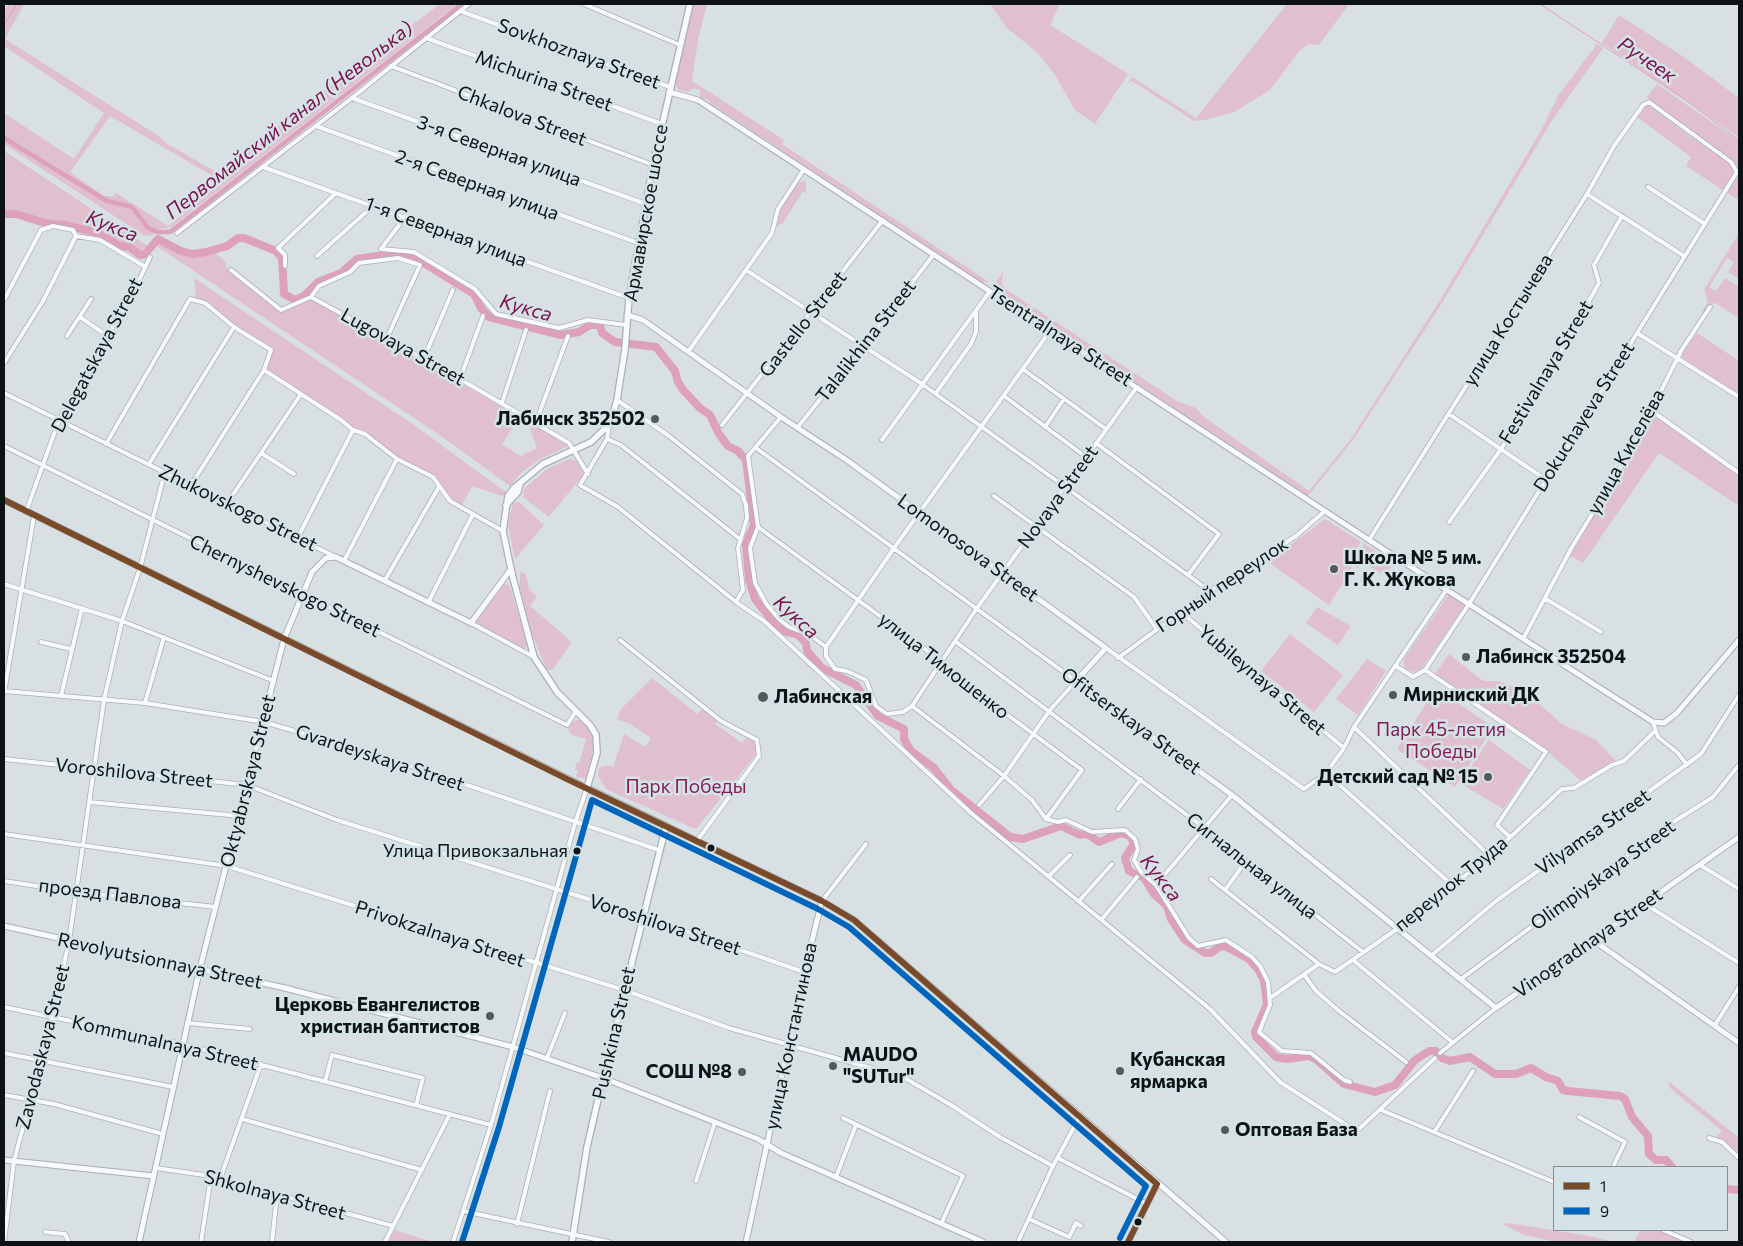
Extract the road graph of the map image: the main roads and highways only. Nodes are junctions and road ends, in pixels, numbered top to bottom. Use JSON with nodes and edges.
{"nodes":[{"id":1,"x":688,"y":4,"type":"edge"},
{"id":2,"x":666,"y":826,"type":"joint"},
{"id":3,"x":572,"y":1242,"type":"edge"}],
"edges":[{"from":1,"to":2,"type":"main road","name":"Армавирское шоссе"},
{"from":2,"to":3,"type":"main road","name":"Pushkina Street"}]}
